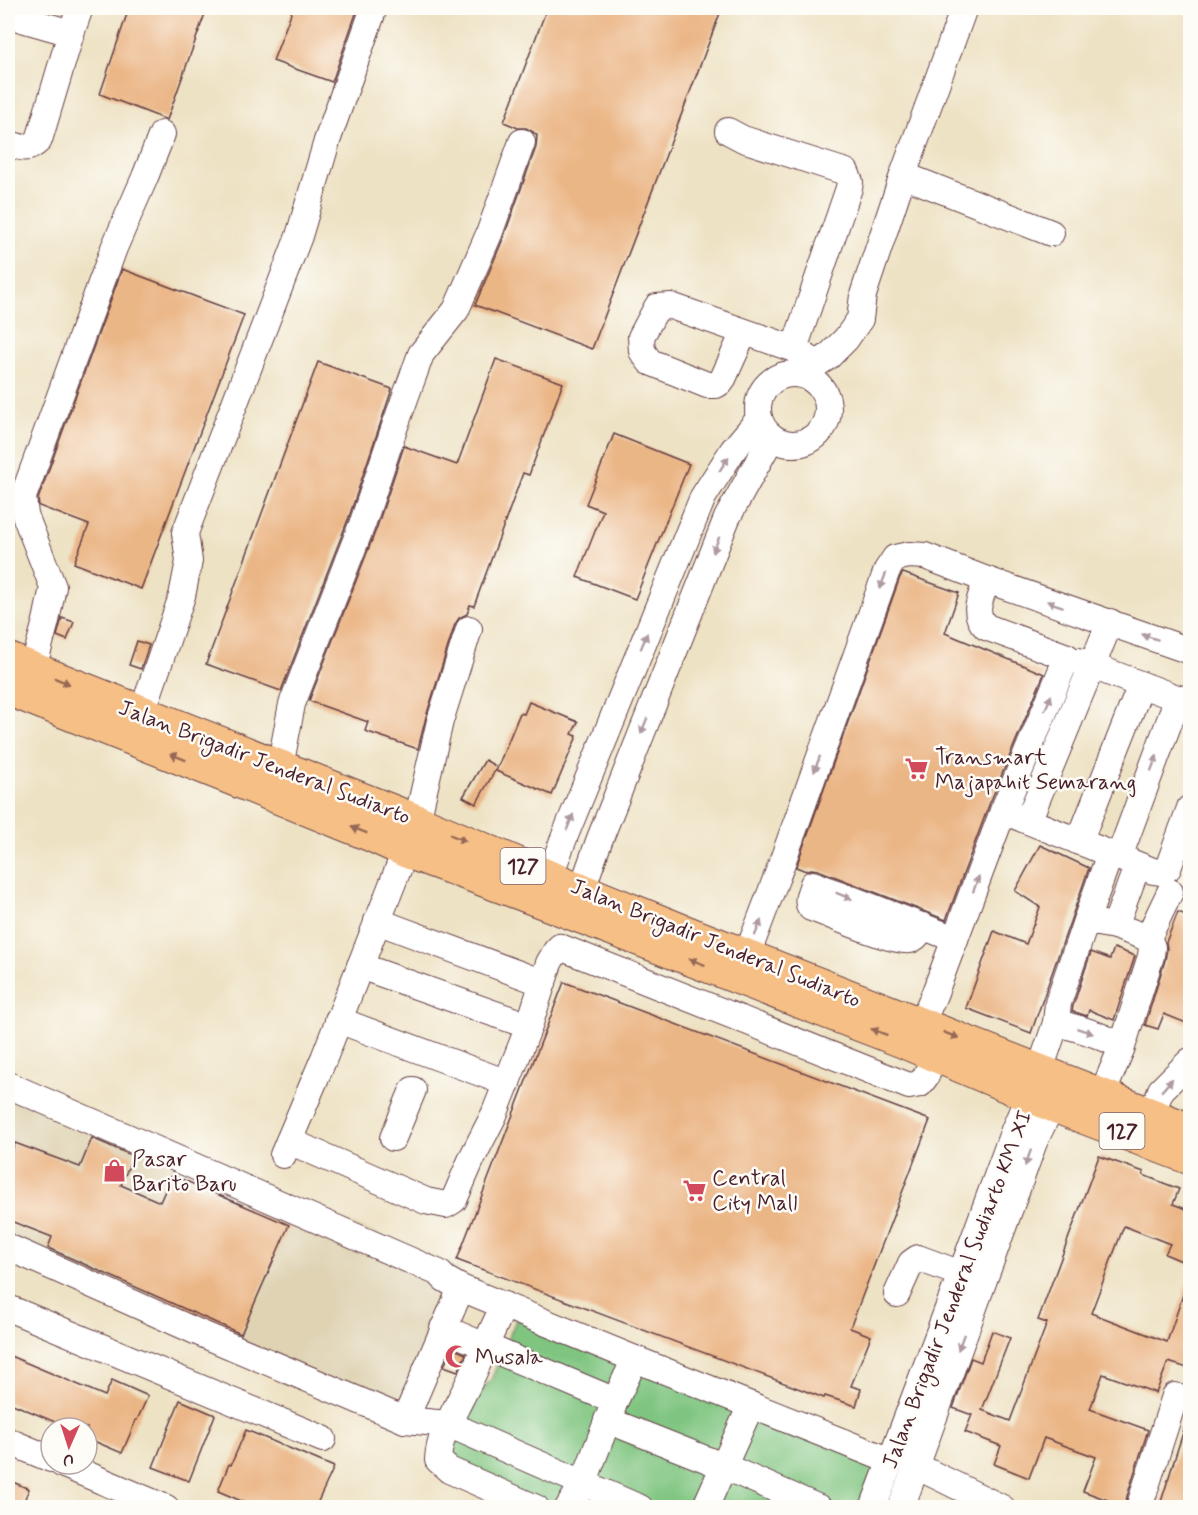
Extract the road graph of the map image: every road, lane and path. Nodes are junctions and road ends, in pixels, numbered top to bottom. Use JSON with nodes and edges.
{"nodes":[{"id":1,"x":80,"y":8,"type":"edge"},
{"id":2,"x":374,"y":8,"type":"edge"},
{"id":3,"x":964,"y":8,"type":"edge"},
{"id":4,"x":8,"y":15,"type":"edge"},
{"id":5,"x":71,"y":33,"type":"junction"},
{"id":6,"x":728,"y":131,"type":"dead end"},
{"id":7,"x":162,"y":134,"type":"dead end"},
{"id":8,"x":522,"y":142,"type":"dead end"},
{"id":9,"x":8,"y":143,"type":"edge"},
{"id":10,"x":903,"y":175,"type":"junction"},
{"id":11,"x":1051,"y":233,"type":"dead end"},
{"id":12,"x":744,"y":332,"type":"dead end"},
{"id":13,"x":794,"y":349,"type":"junction"},
{"id":14,"x":811,"y":370,"type":"junction"},
{"id":15,"x":766,"y":428,"type":"junction"},
{"id":16,"x":987,"y":580,"type":"junction"},
{"id":17,"x":1110,"y":622,"type":"junction"},
{"id":18,"x":469,"y":629,"type":"dead end"},
{"id":19,"x":1191,"y":651,"type":"edge"},
{"id":20,"x":1067,"y":657,"type":"junction"},
{"id":21,"x":1093,"y":666,"type":"junction"},
{"id":22,"x":16,"y":672,"type":"edge"},
{"id":23,"x":1141,"y":685,"type":"junction"},
{"id":24,"x":1184,"y":701,"type":"edge"},
{"id":25,"x":142,"y":713,"type":"junction"},
{"id":26,"x":280,"y":767,"type":"junction"},
{"id":27,"x":1191,"y":808,"type":"edge"},
{"id":28,"x":1003,"y":811,"type":"junction"},
{"id":29,"x":417,"y":820,"type":"junction"},
{"id":30,"x":1028,"y":821,"type":"junction"},
{"id":31,"x":1079,"y":842,"type":"junction"},
{"id":32,"x":405,"y":851,"type":"junction"},
{"id":33,"x":1120,"y":864,"type":"junction"},
{"id":34,"x":779,"y":871,"type":"junction"},
{"id":35,"x":549,"y":877,"type":"junction"},
{"id":36,"x":582,"y":889,"type":"junction"},
{"id":37,"x":1170,"y":892,"type":"dead end"},
{"id":38,"x":377,"y":921,"type":"junction"},
{"id":39,"x":1086,"y":921,"type":"junction"},
{"id":40,"x":1115,"y":926,"type":"junction"},
{"id":41,"x":1148,"y":938,"type":"junction"},
{"id":42,"x":955,"y":939,"type":"junction"},
{"id":43,"x":747,"y":955,"type":"junction"},
{"id":44,"x":360,"y":966,"type":"junction"},
{"id":45,"x":543,"y":983,"type":"junction"},
{"id":46,"x":338,"y":1020,"type":"junction"},
{"id":47,"x":1056,"y":1023,"type":"junction"},
{"id":48,"x":921,"y":1024,"type":"junction"},
{"id":49,"x":529,"y":1026,"type":"junction"},
{"id":50,"x":1122,"y":1047,"type":"junction"},
{"id":51,"x":935,"y":1055,"type":"junction"},
{"id":52,"x":1191,"y":1060,"type":"edge"},
{"id":53,"x":507,"y":1083,"type":"junction"},
{"id":54,"x":8,"y":1085,"type":"edge"},
{"id":55,"x":1046,"y":1088,"type":"junction"},
{"id":56,"x":413,"y":1090,"type":"dead end"},
{"id":57,"x":1102,"y":1095,"type":"junction"},
{"id":58,"x":1151,"y":1115,"type":"junction"},
{"id":59,"x":1191,"y":1130,"type":"edge"},
{"id":60,"x":393,"y":1138,"type":"dead end"},
{"id":61,"x":1191,"y":1158,"type":"edge"},
{"id":62,"x":8,"y":1247,"type":"edge"},
{"id":63,"x":961,"y":1274,"type":"junction"},
{"id":64,"x":461,"y":1288,"type":"junction"},
{"id":65,"x":897,"y":1294,"type":"dead end"},
{"id":66,"x":504,"y":1305,"type":"junction"},
{"id":67,"x":8,"y":1308,"type":"edge"},
{"id":68,"x":444,"y":1328,"type":"junction"},
{"id":69,"x":485,"y":1346,"type":"junction"},
{"id":70,"x":634,"y":1359,"type":"junction"},
{"id":71,"x":1175,"y":1396,"type":"dead end"},
{"id":72,"x":751,"y":1404,"type":"junction"},
{"id":73,"x":611,"y":1410,"type":"junction"},
{"id":74,"x":405,"y":1420,"type":"junction"},
{"id":75,"x":448,"y":1424,"type":"junction"},
{"id":76,"x":323,"y":1439,"type":"dead end"},
{"id":77,"x":8,"y":1441,"type":"edge"},
{"id":78,"x":39,"y":1454,"type":"edge"},
{"id":79,"x":891,"y":1461,"type":"junction"},
{"id":80,"x":723,"y":1466,"type":"junction"},
{"id":81,"x":916,"y":1466,"type":"junction"},
{"id":82,"x":90,"y":1476,"type":"edge"},
{"id":83,"x":583,"y":1484,"type":"junction"},
{"id":84,"x":166,"y":1508,"type":"edge"},
{"id":85,"x":536,"y":1508,"type":"edge"},
{"id":86,"x":568,"y":1508,"type":"edge"},
{"id":87,"x":640,"y":1508,"type":"edge"},
{"id":88,"x":705,"y":1508,"type":"edge"},
{"id":89,"x":819,"y":1508,"type":"edge"},
{"id":90,"x":873,"y":1508,"type":"edge"},
{"id":91,"x":901,"y":1508,"type":"edge"},
{"id":92,"x":1002,"y":1508,"type":"edge"},
{"id":93,"x":1139,"y":1508,"type":"edge"}],
"edges":[{"from":1,"to":5,"type":"street"},
{"from":2,"to":25,"type":"street"},
{"from":3,"to":10,"type":"street"},
{"from":4,"to":5,"type":"street"},
{"from":5,"to":9,"type":"street"},
{"from":6,"to":13,"type":"street"},
{"from":7,"to":22,"type":"street"},
{"from":8,"to":26,"type":"street"},
{"from":10,"to":11,"type":"street"},
{"from":10,"to":14,"type":"street"},
{"from":12,"to":13,"type":"street"},
{"from":13,"to":14,"type":"street"},
{"from":14,"to":15,"type":"street"},
{"from":14,"to":15,"type":"street"},
{"from":35,"to":15,"type":"street","one_way":true},
{"from":15,"to":36,"type":"street","one_way":true},
{"from":17,"to":16,"type":"street","one_way":true},
{"from":16,"to":20,"type":"street"},
{"from":16,"to":34,"type":"street","one_way":true},
{"from":19,"to":17,"type":"street","one_way":true},
{"from":17,"to":21,"type":"street"},
{"from":18,"to":29,"type":"street"},
{"from":20,"to":21,"type":"street"},
{"from":28,"to":20,"type":"street","one_way":true},
{"from":21,"to":23,"type":"street"},
{"from":21,"to":30,"type":"street"},
{"from":22,"to":25,"type":"main road","name":"Jalan Brigadir Jenderal Sudiarto","number":"127","one_way":true},
{"from":32,"to":22,"type":"main road","name":"Jalan Brigadir Jenderal Sudiarto","number":"127","one_way":true},
{"from":23,"to":24,"type":"street"},
{"from":23,"to":31,"type":"street"},
{"from":33,"to":24,"type":"street","one_way":true},
{"from":25,"to":26,"type":"main road","name":"Jalan Brigadir Jenderal Sudiarto","number":"127"},
{"from":26,"to":29,"type":"main road","name":"Jalan Brigadir Jenderal Sudiarto","number":"127"},
{"from":27,"to":33,"type":"street"},
{"from":28,"to":30,"type":"street"},
{"from":42,"to":28,"type":"street","one_way":true},
{"from":29,"to":32,"type":"street"},
{"from":29,"to":35,"type":"main road","name":"Jalan Brigadir Jenderal Sudiarto","number":"127","one_way":true},
{"from":30,"to":31,"type":"street"},
{"from":31,"to":33,"type":"street"},
{"from":32,"to":38,"type":"street"},
{"from":51,"to":32,"type":"main road","name":"Jalan Brigadir Jenderal Sudiarto","number":"127","one_way":true},
{"from":33,"to":39,"type":"street"},
{"from":33,"to":40,"type":"street"},
{"from":34,"to":42,"type":"street"},
{"from":43,"to":34,"type":"street","one_way":true},
{"from":35,"to":36,"type":"main road","name":"Jalan Brigadir Jenderal Sudiarto","number":"127"},
{"from":36,"to":43,"type":"main road","name":"Jalan Brigadir Jenderal Sudiarto","number":"127"},
{"from":37,"to":41,"type":"street"},
{"from":38,"to":44,"type":"street"},
{"from":38,"to":45,"type":"street"},
{"from":39,"to":40,"type":"street"},
{"from":39,"to":47,"type":"street"},
{"from":40,"to":41,"type":"street"},
{"from":41,"to":50,"type":"street"},
{"from":42,"to":48,"type":"street"},
{"from":43,"to":48,"type":"main road","name":"Jalan Brigadir Jenderal Sudiarto","number":"127"},
{"from":44,"to":46,"type":"street"},
{"from":44,"to":49,"type":"street"},
{"from":45,"to":49,"type":"street"},
{"from":45,"to":51,"type":"street"},
{"from":46,"to":53,"type":"street"},
{"from":46,"to":53,"type":"street"},
{"from":47,"to":50,"type":"street","one_way":true},
{"from":47,"to":55,"type":"street"},
{"from":48,"to":55,"type":"main road","name":"Jalan Brigadir Jenderal Sudiarto","number":"127","one_way":true},
{"from":49,"to":53,"type":"street"},
{"from":50,"to":57,"type":"street"},
{"from":51,"to":55,"type":"main road","name":"Jalan Brigadir Jenderal Sudiarto","number":"127"},
{"from":58,"to":52,"type":"street","one_way":true},
{"from":54,"to":64,"type":"street"},
{"from":55,"to":57,"type":"main road","name":"Jalan Brigadir Jenderal Sudiarto","number":"127"},
{"from":55,"to":61,"type":"main road","name":"Jalan Brigadir Jenderal Sudiarto","number":"127"},
{"from":55,"to":63,"type":"street","name":"Jalan Brigadir Jenderal Sudiarto KM XI"},
{"from":55,"to":81,"type":"street","name":"Jalan Brigadir Jenderal Sudiarto KM XI","one_way":true},
{"from":56,"to":60,"type":"street"},
{"from":57,"to":58,"type":"main road","name":"Jalan Brigadir Jenderal Sudiarto","number":"127"},
{"from":58,"to":59,"type":"main road","name":"Jalan Brigadir Jenderal Sudiarto","number":"127"},
{"from":62,"to":74,"type":"street"},
{"from":63,"to":65,"type":"street"},
{"from":63,"to":79,"type":"street","name":"Jalan Brigadir Jenderal Sudiarto KM XI"},
{"from":64,"to":66,"type":"street"},
{"from":64,"to":68,"type":"street"},
{"from":66,"to":69,"type":"street"},
{"from":66,"to":70,"type":"street"},
{"from":67,"to":76,"type":"street"},
{"from":68,"to":69,"type":"street"},
{"from":68,"to":74,"type":"street"},
{"from":69,"to":73,"type":"street"},
{"from":69,"to":75,"type":"street"},
{"from":70,"to":72,"type":"street"},
{"from":70,"to":73,"type":"street"},
{"from":71,"to":93,"type":"street"},
{"from":72,"to":79,"type":"street"},
{"from":72,"to":80,"type":"street"},
{"from":73,"to":80,"type":"street"},
{"from":73,"to":83,"type":"street"},
{"from":74,"to":75,"type":"street"},
{"from":75,"to":83,"type":"street"},
{"from":75,"to":85,"type":"street"},
{"from":77,"to":78,"type":"street"},
{"from":79,"to":90,"type":"street","name":"Jalan Brigadir Jenderal Sudiarto KM XI"},
{"from":80,"to":88,"type":"street"},
{"from":80,"to":89,"type":"street"},
{"from":81,"to":91,"type":"street","name":"Jalan Brigadir Jenderal Sudiarto KM XI"},
{"from":81,"to":92,"type":"street"},
{"from":82,"to":84,"type":"street"},
{"from":83,"to":86,"type":"street"},
{"from":83,"to":87,"type":"street"}]}
